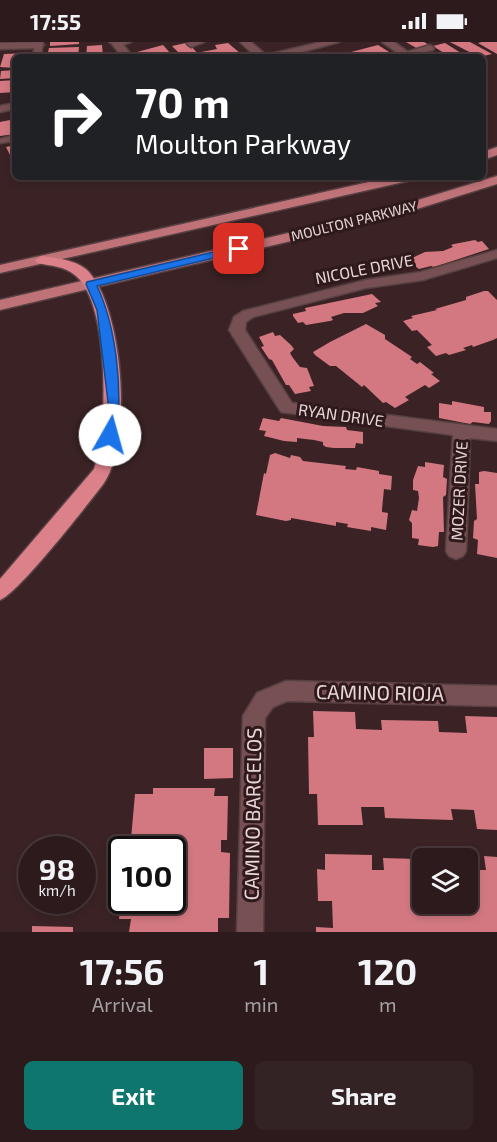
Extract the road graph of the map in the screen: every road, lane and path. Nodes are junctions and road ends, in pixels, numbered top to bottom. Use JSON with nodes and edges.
{"nodes":[{"id":1,"x":245,"y":42,"type":"edge"},
{"id":2,"x":334,"y":42,"type":"edge"},
{"id":3,"x":387,"y":42,"type":"edge"},
{"id":4,"x":39,"y":43,"type":"edge"},
{"id":5,"x":315,"y":44,"type":"edge"},
{"id":6,"x":0,"y":46,"type":"edge"},
{"id":7,"x":430,"y":48,"type":"dead end"},
{"id":8,"x":259,"y":54,"type":"edge"},
{"id":9,"x":294,"y":54,"type":"edge"},
{"id":10,"x":406,"y":54,"type":"joint"},
{"id":11,"x":12,"y":139,"type":"edge"},
{"id":12,"x":2,"y":141,"type":"dead end"},
{"id":13,"x":395,"y":180,"type":"edge"},
{"id":14,"x":497,"y":180,"type":"edge"},
{"id":15,"x":497,"y":254,"type":"edge"},
{"id":16,"x":42,"y":260,"type":"junction"},
{"id":17,"x":0,"y":269,"type":"edge"},
{"id":18,"x":91,"y":284,"type":"junction"},
{"id":19,"x":0,"y":305,"type":"edge"},
{"id":20,"x":239,"y":320,"type":"joint"},
{"id":21,"x":462,"y":431,"type":"junction"},
{"id":22,"x":497,"y":435,"type":"edge"},
{"id":23,"x":456,"y":551,"type":"dead end"},
{"id":24,"x":0,"y":592,"type":"edge"},
{"id":25,"x":497,"y":696,"type":"edge"},
{"id":26,"x":265,"y":700,"type":"joint"},
{"id":27,"x":250,"y":932,"type":"edge"}],
"edges":[{"from":1,"to":8,"type":"street"},
{"from":2,"to":5,"type":"street"},
{"from":3,"to":10,"type":"street"},
{"from":4,"to":6,"type":"street"},
{"from":5,"to":9,"type":"street"},
{"from":7,"to":10,"type":"lane"},
{"from":11,"to":12,"type":"lane"},
{"from":13,"to":16,"type":"main road","name":"MOULTON PARKWAY"},
{"from":14,"to":18,"type":"main road","name":"MOULTON PARKWAY"},
{"from":15,"to":20,"type":"street","name":"NICOLE DRIVE"},
{"from":16,"to":17,"type":"main road","name":"MOULTON PARKWAY"},
{"from":16,"to":18,"type":"highway"},
{"from":18,"to":19,"type":"main road","name":"MOULTON PARKWAY"},
{"from":18,"to":24,"type":"highway"},
{"from":20,"to":21,"type":"street","name":"RYAN DRIVE"},
{"from":21,"to":22,"type":"street","name":"RYAN DRIVE"},
{"from":21,"to":23,"type":"street","name":"MOZER DRIVE"},
{"from":25,"to":26,"type":"street","name":"CAMINO RIOJA"},
{"from":26,"to":27,"type":"street","name":"CAMINO BARCELOS"}]}
